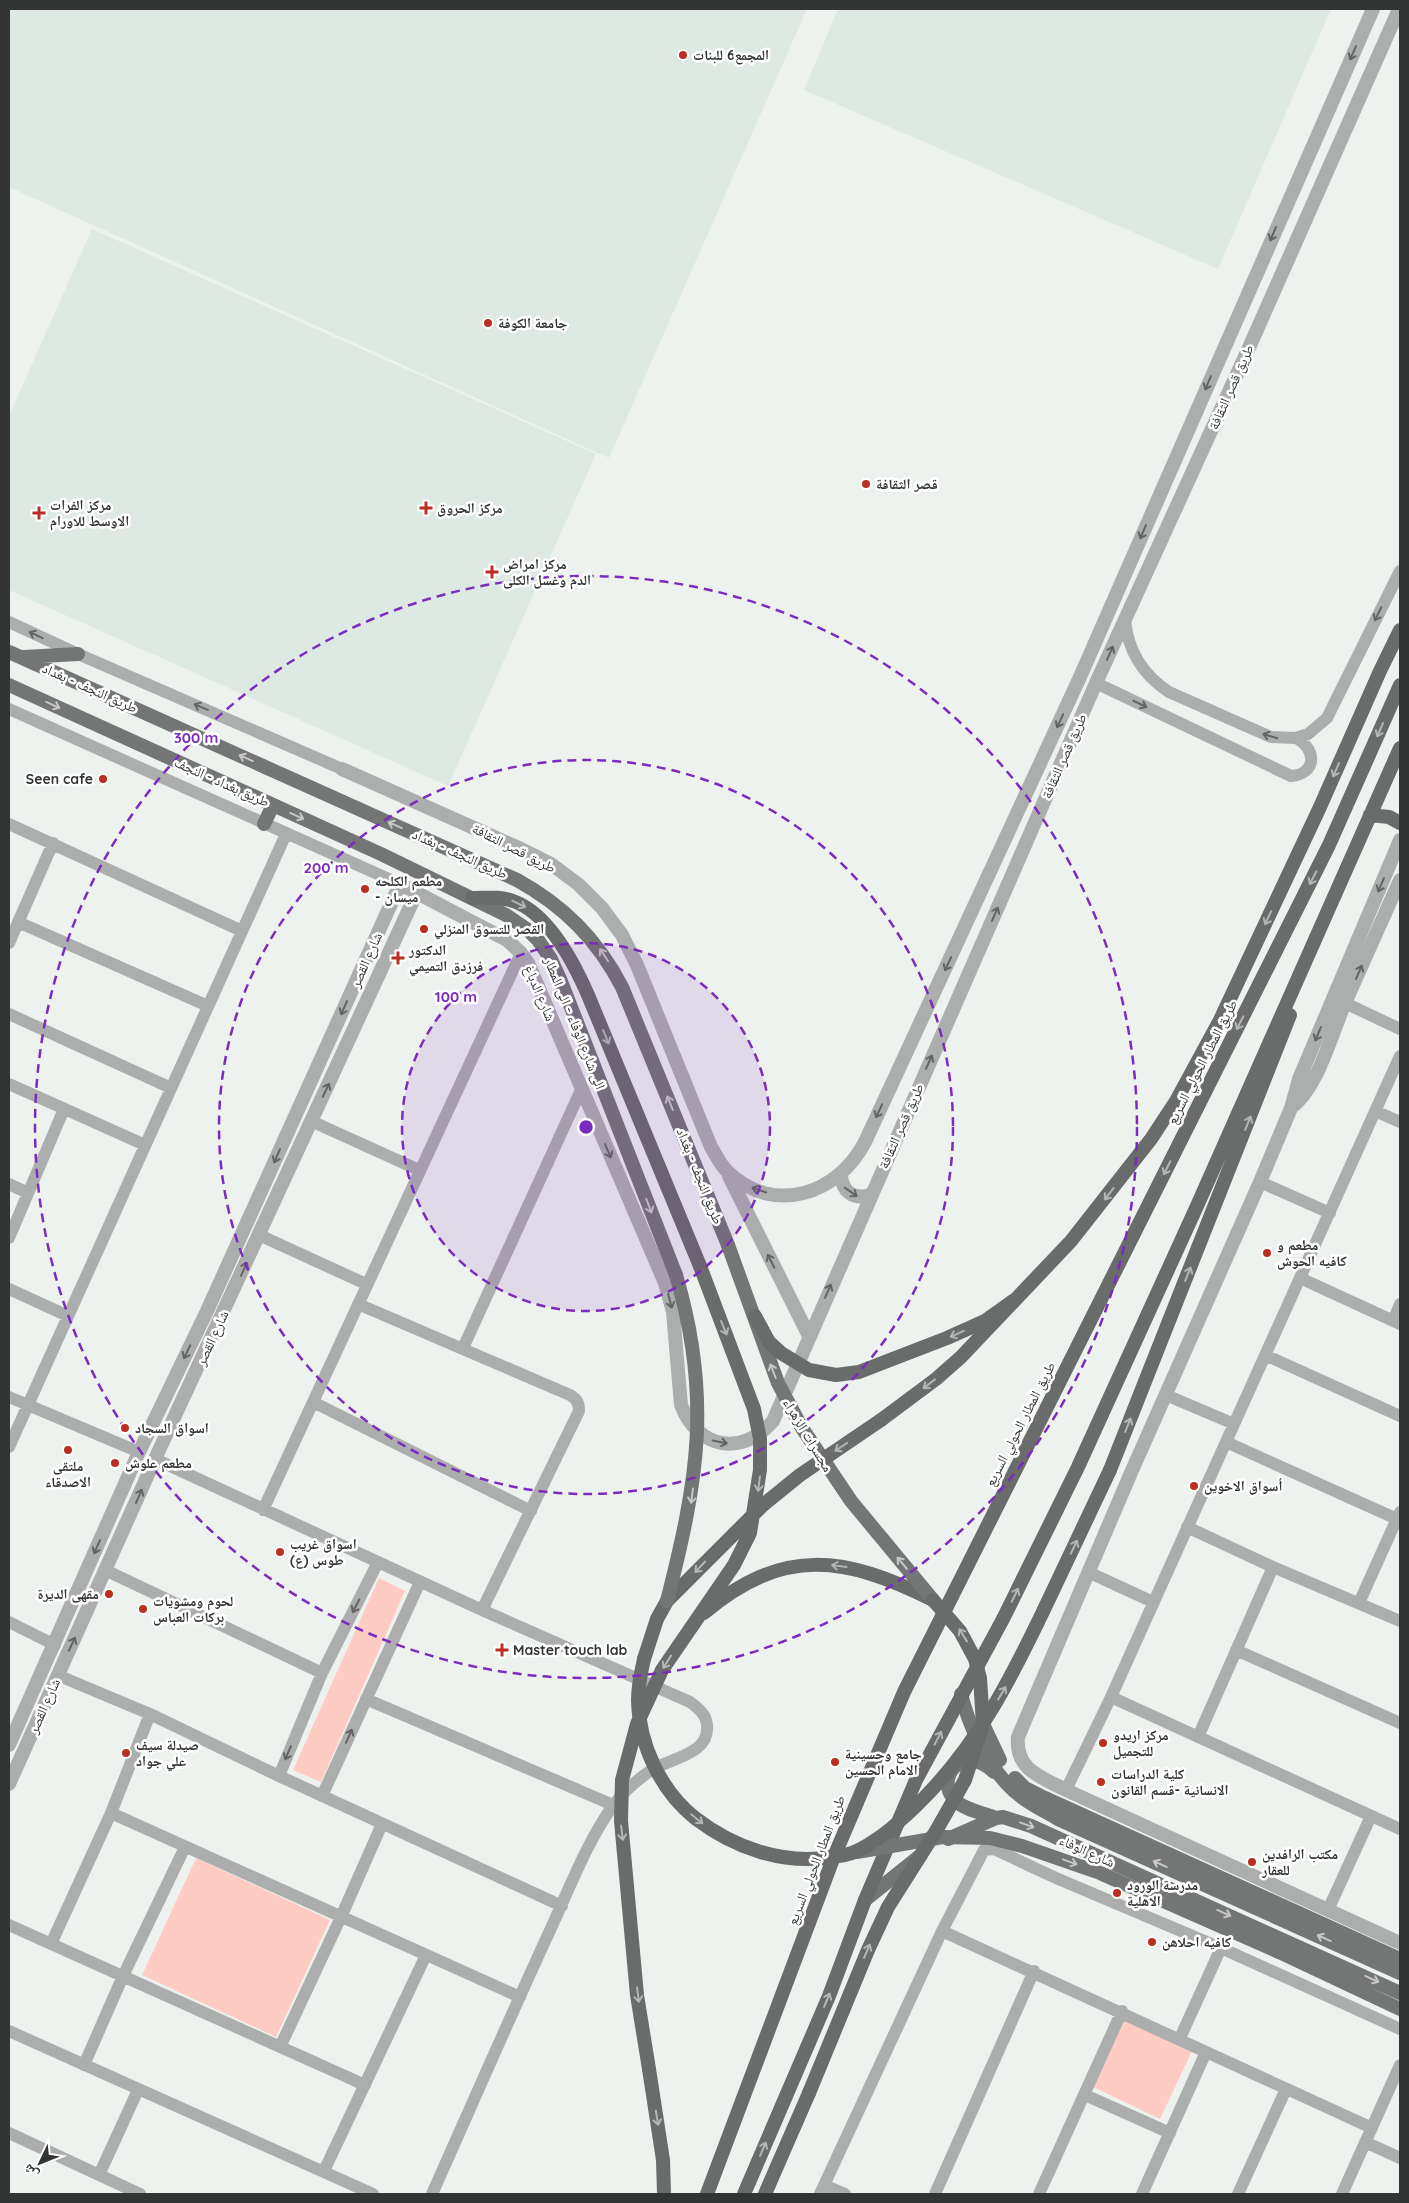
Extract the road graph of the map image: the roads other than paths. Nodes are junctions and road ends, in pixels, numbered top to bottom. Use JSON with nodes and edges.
{"nodes":[{"id":1,"x":1372,"y":9,"type":"edge"},
{"id":2,"x":1398,"y":9,"type":"edge"},
{"id":3,"x":1286,"y":204,"type":"junction"},
{"id":4,"x":1309,"y":212,"type":"junction"},
{"id":5,"x":1400,"y":571,"type":"edge"},
{"id":6,"x":1125,"y":620,"type":"junction"},
{"id":7,"x":9,"y":622,"type":"edge"},
{"id":8,"x":1400,"y":630,"type":"edge"},
{"id":9,"x":15,"y":654,"type":"edge"},
{"id":10,"x":78,"y":654,"type":"junction"},
{"id":11,"x":1096,"y":683,"type":"junction"},
{"id":12,"x":9,"y":685,"type":"edge"},
{"id":13,"x":1400,"y":686,"type":"edge"},
{"id":14,"x":10,"y":714,"type":"edge"},
{"id":15,"x":1296,"y":738,"type":"junction"},
{"id":16,"x":1399,"y":756,"type":"edge"},
{"id":17,"x":342,"y":769,"type":"joint"},
{"id":18,"x":272,"y":805,"type":"junction"},
{"id":19,"x":1370,"y":815,"type":"junction"},
{"id":20,"x":1400,"y":823,"type":"edge"},
{"id":21,"x":9,"y":824,"type":"edge"},
{"id":22,"x":264,"y":824,"type":"junction"},
{"id":23,"x":286,"y":834,"type":"junction"},
{"id":24,"x":1400,"y":840,"type":"edge"},
{"id":25,"x":53,"y":843,"type":"junction"},
{"id":26,"x":381,"y":854,"type":"joint"},
{"id":27,"x":1400,"y":880,"type":"edge"},
{"id":28,"x":400,"y":884,"type":"junction"},
{"id":29,"x":417,"y":892,"type":"junction"},
{"id":30,"x":472,"y":898,"type":"junction"},
{"id":31,"x":18,"y":922,"type":"junction"},
{"id":32,"x":242,"y":932,"type":"junction"},
{"id":33,"x":9,"y":943,"type":"edge"},
{"id":34,"x":521,"y":953,"type":"junction"},
{"id":35,"x":1300,"y":972,"type":"junction"},
{"id":36,"x":1345,"y":1003,"type":"junction"},
{"id":37,"x":208,"y":1006,"type":"junction"},
{"id":38,"x":9,"y":1014,"type":"edge"},
{"id":39,"x":1400,"y":1029,"type":"edge"},
{"id":40,"x":1400,"y":1056,"type":"edge"},
{"id":41,"x":9,"y":1084,"type":"edge"},
{"id":42,"x":171,"y":1088,"type":"junction"},
{"id":43,"x":581,"y":1090,"type":"junction"},
{"id":44,"x":1291,"y":1108,"type":"junction"},
{"id":45,"x":64,"y":1109,"type":"junction"},
{"id":46,"x":1375,"y":1111,"type":"junction"},
{"id":47,"x":311,"y":1121,"type":"junction"},
{"id":48,"x":1400,"y":1122,"type":"edge"},
{"id":49,"x":145,"y":1145,"type":"junction"},
{"id":50,"x":419,"y":1170,"type":"junction"},
{"id":51,"x":726,"y":1171,"type":"junction"},
{"id":52,"x":841,"y":1175,"type":"junction"},
{"id":53,"x":1260,"y":1182,"type":"junction"},
{"id":54,"x":9,"y":1184,"type":"edge"},
{"id":55,"x":28,"y":1193,"type":"junction"},
{"id":56,"x":870,"y":1195,"type":"junction"},
{"id":57,"x":1330,"y":1213,"type":"junction"},
{"id":58,"x":259,"y":1235,"type":"junction"},
{"id":59,"x":9,"y":1238,"type":"edge"},
{"id":60,"x":728,"y":1245,"type":"joint"},
{"id":61,"x":1300,"y":1278,"type":"junction"},
{"id":62,"x":366,"y":1284,"type":"junction"},
{"id":63,"x":218,"y":1286,"type":"junction"},
{"id":64,"x":9,"y":1289,"type":"edge"},
{"id":65,"x":232,"y":1294,"type":"junction"},
{"id":66,"x":1014,"y":1301,"type":"junction"},
{"id":67,"x":358,"y":1304,"type":"junction"},
{"id":68,"x":1400,"y":1304,"type":"edge"},
{"id":69,"x":68,"y":1316,"type":"junction"},
{"id":70,"x":755,"y":1316,"type":"junction"},
{"id":71,"x":1396,"y":1322,"type":"edge"},
{"id":72,"x":199,"y":1328,"type":"junction"},
{"id":73,"x":214,"y":1334,"type":"junction"},
{"id":74,"x":809,"y":1336,"type":"junction"},
{"id":75,"x":463,"y":1348,"type":"junction"},
{"id":76,"x":1265,"y":1354,"type":"junction"},
{"id":77,"x":1166,"y":1395,"type":"junction"},
{"id":78,"x":9,"y":1397,"type":"edge"},
{"id":79,"x":313,"y":1402,"type":"junction"},
{"id":80,"x":28,"y":1406,"type":"junction"},
{"id":81,"x":1400,"y":1416,"type":"edge"},
{"id":82,"x":1234,"y":1424,"type":"junction"},
{"id":83,"x":1226,"y":1442,"type":"junction"},
{"id":84,"x":9,"y":1447,"type":"edge"},
{"id":85,"x":139,"y":1452,"type":"junction"},
{"id":86,"x":155,"y":1459,"type":"junction"},
{"id":87,"x":263,"y":1510,"type":"junction"},
{"id":88,"x":531,"y":1511,"type":"junction"},
{"id":89,"x":1398,"y":1515,"type":"edge"},
{"id":90,"x":1187,"y":1527,"type":"junction"},
{"id":91,"x":378,"y":1562,"type":"junction"},
{"id":92,"x":1273,"y":1567,"type":"junction"},
{"id":93,"x":105,"y":1570,"type":"junction"},
{"id":94,"x":1088,"y":1572,"type":"junction"},
{"id":95,"x":420,"y":1582,"type":"junction"},
{"id":96,"x":934,"y":1600,"type":"junction"},
{"id":97,"x":667,"y":1601,"type":"junction"},
{"id":98,"x":1153,"y":1602,"type":"junction"},
{"id":99,"x":1359,"y":1603,"type":"junction"},
{"id":100,"x":482,"y":1610,"type":"junction"},
{"id":101,"x":694,"y":1621,"type":"junction"},
{"id":102,"x":9,"y":1622,"type":"edge"},
{"id":103,"x":1400,"y":1622,"type":"edge"},
{"id":104,"x":55,"y":1645,"type":"junction"},
{"id":105,"x":1236,"y":1650,"type":"junction"},
{"id":106,"x":322,"y":1672,"type":"junction"},
{"id":107,"x":57,"y":1675,"type":"junction"},
{"id":108,"x":962,"y":1694,"type":"junction"},
{"id":109,"x":1111,"y":1697,"type":"junction"},
{"id":110,"x":366,"y":1699,"type":"junction"},
{"id":111,"x":150,"y":1714,"type":"junction"},
{"id":112,"x":1400,"y":1723,"type":"edge"},
{"id":113,"x":983,"y":1724,"type":"junction"},
{"id":114,"x":1198,"y":1737,"type":"junction"},
{"id":115,"x":9,"y":1745,"type":"edge"},
{"id":116,"x":13,"y":1767,"type":"edge"},
{"id":117,"x":279,"y":1776,"type":"junction"},
{"id":118,"x":9,"y":1784,"type":"edge"},
{"id":119,"x":1007,"y":1784,"type":"junction"},
{"id":120,"x":1066,"y":1790,"type":"junction"},
{"id":121,"x":322,"y":1796,"type":"junction"},
{"id":122,"x":613,"y":1805,"type":"junction"},
{"id":123,"x":111,"y":1813,"type":"junction"},
{"id":124,"x":1371,"y":1816,"type":"junction"},
{"id":125,"x":996,"y":1818,"type":"junction"},
{"id":126,"x":382,"y":1824,"type":"junction"},
{"id":127,"x":1400,"y":1829,"type":"edge"},
{"id":128,"x":185,"y":1847,"type":"junction"},
{"id":129,"x":851,"y":1854,"type":"junction"},
{"id":130,"x":865,"y":1900,"type":"junction"},
{"id":131,"x":562,"y":1906,"type":"junction"},
{"id":132,"x":1328,"y":1910,"type":"junction"},
{"id":133,"x":341,"y":1917,"type":"junction"},
{"id":134,"x":9,"y":1925,"type":"edge"},
{"id":135,"x":942,"y":1930,"type":"junction"},
{"id":136,"x":1400,"y":1943,"type":"edge"},
{"id":137,"x":50,"y":1944,"type":"junction"},
{"id":138,"x":1222,"y":1948,"type":"junction"},
{"id":139,"x":426,"y":1955,"type":"junction"},
{"id":140,"x":1400,"y":1959,"type":"edge"},
{"id":141,"x":1034,"y":1971,"type":"junction"},
{"id":142,"x":1400,"y":1973,"type":"edge"},
{"id":143,"x":123,"y":1976,"type":"junction"},
{"id":144,"x":1400,"y":1993,"type":"edge"},
{"id":145,"x":520,"y":1997,"type":"junction"},
{"id":146,"x":1400,"y":2009,"type":"edge"},
{"id":147,"x":1122,"y":2011,"type":"junction"},
{"id":148,"x":1400,"y":2028,"type":"edge"},
{"id":149,"x":9,"y":2031,"type":"edge"},
{"id":150,"x":1180,"y":2038,"type":"junction"},
{"id":151,"x":280,"y":2046,"type":"junction"},
{"id":152,"x":1206,"y":2052,"type":"junction"},
{"id":153,"x":84,"y":2065,"type":"junction"},
{"id":154,"x":1400,"y":2065,"type":"edge"},
{"id":155,"x":365,"y":2085,"type":"junction"},
{"id":156,"x":1286,"y":2089,"type":"junction"},
{"id":157,"x":138,"y":2090,"type":"junction"},
{"id":158,"x":1084,"y":2095,"type":"junction"},
{"id":159,"x":1372,"y":2128,"type":"junction"},
{"id":160,"x":9,"y":2132,"type":"edge"},
{"id":161,"x":1170,"y":2133,"type":"junction"},
{"id":162,"x":1365,"y":2142,"type":"junction"},
{"id":163,"x":1400,"y":2158,"type":"edge"},
{"id":164,"x":324,"y":2172,"type":"junction"},
{"id":165,"x":99,"y":2175,"type":"junction"},
{"id":166,"x":822,"y":2190,"type":"edge"},
{"id":167,"x":140,"y":2194,"type":"edge"},
{"id":168,"x":373,"y":2194,"type":"edge"},
{"id":169,"x":432,"y":2194,"type":"edge"},
{"id":170,"x":664,"y":2194,"type":"edge"},
{"id":171,"x":707,"y":2194,"type":"edge"},
{"id":172,"x":744,"y":2194,"type":"edge"},
{"id":173,"x":765,"y":2194,"type":"edge"},
{"id":174,"x":845,"y":2194,"type":"edge"},
{"id":175,"x":935,"y":2194,"type":"edge"},
{"id":176,"x":1039,"y":2194,"type":"edge"},
{"id":177,"x":1142,"y":2194,"type":"edge"},
{"id":178,"x":1238,"y":2194,"type":"edge"},
{"id":179,"x":1342,"y":2194,"type":"edge"}],
"edges":[{"from":1,"to":3,"type":"street","name":"طريق قصر الثقافة","one_way":true},
{"from":2,"to":4,"type":"street","name":"طريق قصر الثقافة"},
{"from":3,"to":4,"type":"street"},
{"from":3,"to":52,"type":"street","name":"طريق قصر الثقافة","one_way":true},
{"from":4,"to":6,"type":"street","name":"طريق قصر الثقافة"},
{"from":5,"to":15,"type":"street","one_way":true},
{"from":11,"to":6,"type":"street","name":"طريق قصر الثقافة","one_way":true},
{"from":15,"to":6,"type":"street","one_way":true},
{"from":10,"to":7,"type":"street","one_way":true},
{"from":8,"to":66,"type":"highway","one_way":true},
{"from":9,"to":10,"type":"main road"},
{"from":60,"to":9,"type":"main road","name":"طريق النجف - بغداد","one_way":true},
{"from":17,"to":10,"type":"street","one_way":true},
{"from":11,"to":15,"type":"street","one_way":true},
{"from":56,"to":11,"type":"street","name":"طريق قصر الثقافة","one_way":true},
{"from":12,"to":18,"type":"main road","name":"طريق بغداد - النجف","one_way":true},
{"from":13,"to":171,"type":"highway","name":"طريق المطار الحولي السريع","one_way":true},
{"from":14,"to":22,"type":"street"},
{"from":16,"to":19,"type":"highway"},
{"from":17,"to":51,"type":"street","name":"طريق قصر الثقافة"},
{"from":18,"to":22,"type":"main road"},
{"from":18,"to":26,"type":"main road","name":"طريق بغداد - النجف","one_way":true},
{"from":19,"to":20,"type":"highway"},
{"from":19,"to":35,"type":"highway"},
{"from":21,"to":25,"type":"street"},
{"from":22,"to":23,"type":"street"},
{"from":23,"to":28,"type":"street"},
{"from":23,"to":32,"type":"street"},
{"from":24,"to":44,"type":"street","one_way":true},
{"from":25,"to":31,"type":"street"},
{"from":25,"to":32,"type":"street"},
{"from":26,"to":30,"type":"main road","name":"الى شارع الوفاء - الى المطار"},
{"from":36,"to":27,"type":"street","one_way":true},
{"from":28,"to":29,"type":"street","name":"شارع الدباغ"},
{"from":28,"to":63,"type":"street","name":"شارع القصر","one_way":true},
{"from":29,"to":34,"type":"street","name":"شارع الدباغ"},
{"from":47,"to":29,"type":"street","name":"شارع القصر","one_way":true},
{"from":30,"to":97,"type":"main road","name":"الى شارع الوفاء - الى المطار","one_way":true,"bridge":true},
{"from":30,"to":101,"type":"highway","one_way":true,"bridge":true},
{"from":31,"to":33,"type":"street"},
{"from":31,"to":37,"type":"street"},
{"from":32,"to":37,"type":"street"},
{"from":34,"to":43,"type":"street","name":"شارع الدباغ"},
{"from":34,"to":50,"type":"street"},
{"from":108,"to":35,"type":"highway","one_way":true},
{"from":129,"to":35,"type":"highway","one_way":true,"bridge":true},
{"from":36,"to":39,"type":"street"},
{"from":36,"to":44,"type":"street"},
{"from":37,"to":42,"type":"street"},
{"from":38,"to":42,"type":"street"},
{"from":40,"to":46,"type":"street"},
{"from":41,"to":45,"type":"street"},
{"from":42,"to":49,"type":"street"},
{"from":43,"to":74,"type":"street","name":"شارع الدباغ","one_way":true},
{"from":43,"to":75,"type":"street"},
{"from":44,"to":53,"type":"street"},
{"from":45,"to":49,"type":"street"},
{"from":45,"to":55,"type":"street"},
{"from":46,"to":48,"type":"street"},
{"from":46,"to":57,"type":"street"},
{"from":47,"to":50,"type":"street"},
{"from":47,"to":58,"type":"street","name":"شارع القصر"},
{"from":49,"to":69,"type":"street"},
{"from":50,"to":62,"type":"street"},
{"from":52,"to":51,"type":"street","name":"طريق قصر الثقافة","one_way":true},
{"from":74,"to":51,"type":"street","name":"طريق قصر الثقافة","one_way":true},
{"from":52,"to":56,"type":"street","one_way":true},
{"from":53,"to":57,"type":"street"},
{"from":53,"to":77,"type":"street"},
{"from":54,"to":55,"type":"street"},
{"from":55,"to":59,"type":"street"},
{"from":74,"to":56,"type":"street","name":"طريق قصر الثقافة","one_way":true},
{"from":57,"to":61,"type":"street"},
{"from":58,"to":62,"type":"street"},
{"from":65,"to":58,"type":"street","name":"شارع القصر","one_way":true},
{"from":60,"to":70,"type":"main road","name":"مجسرات الزهراء","bridge":true},
{"from":61,"to":71,"type":"street"},
{"from":61,"to":76,"type":"street"},
{"from":62,"to":67,"type":"street"},
{"from":63,"to":65,"type":"street"},
{"from":63,"to":72,"type":"street","name":"شارع القصر"},
{"from":64,"to":69,"type":"street"},
{"from":65,"to":73,"type":"street","name":"شارع القصر"},
{"from":66,"to":70,"type":"highway","one_way":true,"bridge":true},
{"from":66,"to":97,"type":"highway","one_way":true,"bridge":true},
{"from":67,"to":75,"type":"street"},
{"from":67,"to":79,"type":"street"},
{"from":68,"to":71,"type":"street"},
{"from":69,"to":80,"type":"street"},
{"from":96,"to":70,"type":"main road","name":"مجسرات الزهراء","one_way":true,"bridge":true},
{"from":72,"to":73,"type":"street"},
{"from":72,"to":85,"type":"street","name":"شارع القصر","one_way":true},
{"from":73,"to":86,"type":"street","name":"شارع القصر"},
{"from":75,"to":88,"type":"street"},
{"from":76,"to":81,"type":"street"},
{"from":76,"to":82,"type":"street"},
{"from":77,"to":82,"type":"street"},
{"from":77,"to":94,"type":"street"},
{"from":78,"to":80,"type":"street"},
{"from":79,"to":87,"type":"street"},
{"from":79,"to":88,"type":"street"},
{"from":80,"to":84,"type":"street"},
{"from":80,"to":85,"type":"street"},
{"from":82,"to":83,"type":"street"},
{"from":83,"to":89,"type":"street"},
{"from":83,"to":90,"type":"street"},
{"from":85,"to":104,"type":"street","name":"شارع القصر","one_way":true},
{"from":86,"to":87,"type":"street"},
{"from":93,"to":86,"type":"street","name":"شارع القصر","one_way":true},
{"from":87,"to":91,"type":"street"},
{"from":88,"to":100,"type":"street"},
{"from":89,"to":99,"type":"street"},
{"from":90,"to":92,"type":"street"},
{"from":90,"to":98,"type":"street"},
{"from":91,"to":95,"type":"street"},
{"from":91,"to":106,"type":"street","one_way":true},
{"from":92,"to":99,"type":"street"},
{"from":92,"to":105,"type":"street"},
{"from":93,"to":106,"type":"street"},
{"from":107,"to":93,"type":"street","name":"شارع القصر","one_way":true},
{"from":94,"to":98,"type":"street"},
{"from":94,"to":120,"type":"street"},
{"from":95,"to":100,"type":"street"},
{"from":95,"to":110,"type":"street"},
{"from":96,"to":101,"type":"highway","one_way":true,"bridge":true},
{"from":113,"to":96,"type":"highway","one_way":true,"bridge":true},
{"from":97,"to":129,"type":"highway","one_way":true,"bridge":true},
{"from":98,"to":109,"type":"street"},
{"from":99,"to":103,"type":"street"},
{"from":100,"to":122,"type":"street"},
{"from":101,"to":170,"type":"highway","one_way":true,"bridge":true},
{"from":102,"to":104,"type":"street"},
{"from":104,"to":115,"type":"street","name":"شارع القصر"},
{"from":105,"to":112,"type":"street"},
{"from":105,"to":114,"type":"street"},
{"from":106,"to":117,"type":"street","one_way":true},
{"from":107,"to":111,"type":"street"},
{"from":107,"to":116,"type":"street","name":"شارع القصر"},
{"from":108,"to":119,"type":"main road","name":"شارع الوفاء"},
{"from":130,"to":108,"type":"highway","one_way":true},
{"from":109,"to":114,"type":"street"},
{"from":109,"to":120,"type":"street"},
{"from":121,"to":110,"type":"street","one_way":true},
{"from":110,"to":122,"type":"street"},
{"from":111,"to":117,"type":"street"},
{"from":111,"to":123,"type":"street"},
{"from":113,"to":140,"type":"main road"},
{"from":173,"to":113,"type":"highway","one_way":true,"bridge":true},
{"from":114,"to":124,"type":"street"},
{"from":116,"to":118,"type":"street","name":"شارع القصر"},
{"from":117,"to":121,"type":"street"},
{"from":119,"to":125,"type":"main road","name":"شارع الوفاء"},
{"from":142,"to":119,"type":"main road","name":"شارع الوفاء","one_way":true},
{"from":120,"to":132,"type":"street"},
{"from":121,"to":126,"type":"street"},
{"from":122,"to":131,"type":"street"},
{"from":123,"to":128,"type":"street"},
{"from":123,"to":137,"type":"street"},
{"from":124,"to":127,"type":"street"},
{"from":124,"to":132,"type":"street"},
{"from":125,"to":130,"type":"main road"},
{"from":125,"to":144,"type":"main road","name":"شارع الوفاء","one_way":true},
{"from":126,"to":131,"type":"street"},
{"from":126,"to":133,"type":"street"},
{"from":128,"to":133,"type":"street"},
{"from":128,"to":143,"type":"street"},
{"from":129,"to":146,"type":"main road","one_way":true,"bridge":true},
{"from":172,"to":130,"type":"highway","one_way":true},
{"from":131,"to":145,"type":"street"},
{"from":132,"to":136,"type":"street"},
{"from":133,"to":139,"type":"street"},
{"from":133,"to":151,"type":"street"},
{"from":134,"to":137,"type":"street"},
{"from":135,"to":138,"type":"street"},
{"from":135,"to":141,"type":"street"},
{"from":135,"to":166,"type":"street"},
{"from":137,"to":143,"type":"street"},
{"from":138,"to":148,"type":"street"},
{"from":138,"to":150,"type":"street"},
{"from":139,"to":145,"type":"street"},
{"from":139,"to":155,"type":"street"},
{"from":141,"to":147,"type":"street"},
{"from":141,"to":175,"type":"street"},
{"from":143,"to":151,"type":"street"},
{"from":143,"to":153,"type":"street"},
{"from":145,"to":169,"type":"street"},
{"from":147,"to":150,"type":"street"},
{"from":147,"to":158,"type":"street"},
{"from":149,"to":153,"type":"street"},
{"from":150,"to":152,"type":"street"},
{"from":151,"to":155,"type":"street"},
{"from":152,"to":156,"type":"street"},
{"from":152,"to":161,"type":"street"},
{"from":153,"to":157,"type":"street"},
{"from":154,"to":159,"type":"street"},
{"from":155,"to":164,"type":"street"},
{"from":156,"to":159,"type":"street"},
{"from":156,"to":178,"type":"street"},
{"from":157,"to":164,"type":"street"},
{"from":157,"to":165,"type":"street"},
{"from":158,"to":161,"type":"street"},
{"from":158,"to":176,"type":"street"},
{"from":159,"to":162,"type":"street"},
{"from":160,"to":165,"type":"street"},
{"from":161,"to":177,"type":"street"},
{"from":162,"to":163,"type":"street"},
{"from":162,"to":179,"type":"street"},
{"from":164,"to":168,"type":"street"},
{"from":165,"to":167,"type":"street"},
{"from":166,"to":174,"type":"street"}]}
